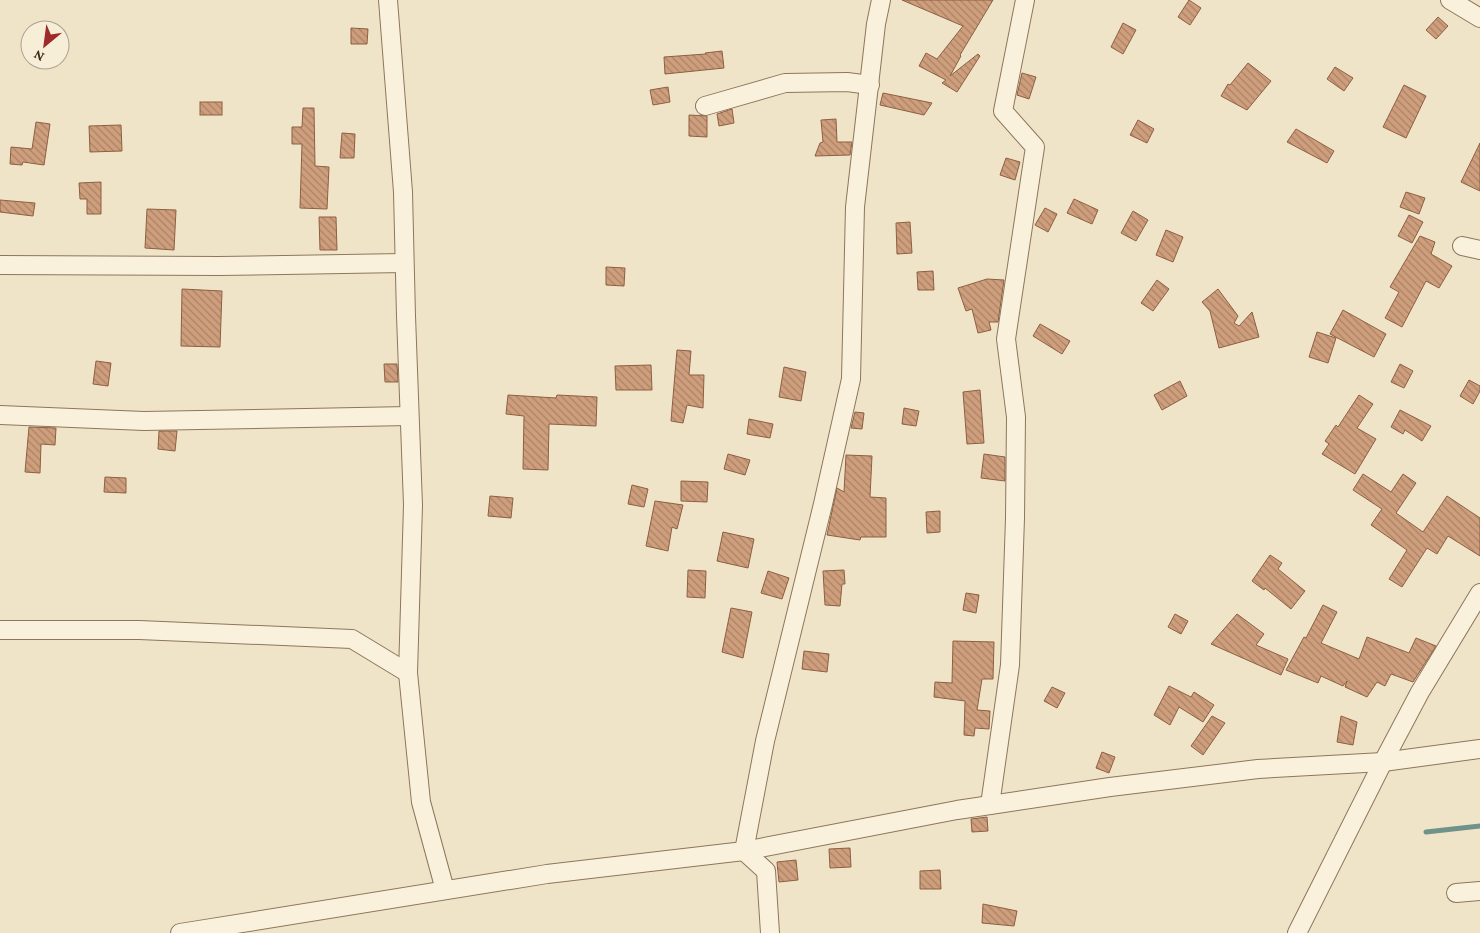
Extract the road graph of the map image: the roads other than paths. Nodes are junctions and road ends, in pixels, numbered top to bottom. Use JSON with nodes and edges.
{"nodes":[{"id":1,"x":388,"y":0,"type":"edge"},
{"id":2,"x":882,"y":0,"type":"edge"},
{"id":3,"x":1025,"y":0,"type":"edge"},
{"id":4,"x":1450,"y":0,"type":"edge"},
{"id":5,"x":1480,"y":18,"type":"edge"},
{"id":6,"x":870,"y":85,"type":"junction"},
{"id":7,"x":705,"y":106,"type":"dead end"},
{"id":8,"x":1462,"y":246,"type":"dead end"},
{"id":9,"x":1480,"y":250,"type":"edge"},
{"id":10,"x":404,"y":263,"type":"junction"},
{"id":11,"x":0,"y":265,"type":"edge"},
{"id":12,"x":0,"y":415,"type":"edge"},
{"id":13,"x":409,"y":416,"type":"junction"},
{"id":14,"x":1480,"y":593,"type":"edge"},
{"id":15,"x":0,"y":630,"type":"edge"},
{"id":16,"x":408,"y":673,"type":"junction"},
{"id":17,"x":1480,"y":749,"type":"edge"},
{"id":18,"x":1383,"y":762,"type":"junction"},
{"id":19,"x":990,"y":805,"type":"junction"},
{"id":20,"x":744,"y":851,"type":"junction"},
{"id":21,"x":445,"y":890,"type":"junction"},
{"id":22,"x":1480,"y":891,"type":"edge"},
{"id":23,"x":1456,"y":893,"type":"dead end"},
{"id":24,"x":767,"y":931,"type":"edge"},
{"id":25,"x":180,"y":933,"type":"edge"},
{"id":26,"x":1297,"y":933,"type":"edge"}],
"edges":[{"from":1,"to":10,"type":"street"},
{"from":2,"to":6,"type":"street"},
{"from":3,"to":19,"type":"street"},
{"from":4,"to":5,"type":"street"},
{"from":6,"to":7,"type":"street"},
{"from":6,"to":20,"type":"street"},
{"from":8,"to":9,"type":"street"},
{"from":10,"to":11,"type":"street"},
{"from":10,"to":13,"type":"street"},
{"from":12,"to":13,"type":"street"},
{"from":13,"to":16,"type":"street"},
{"from":14,"to":18,"type":"street"},
{"from":15,"to":16,"type":"street"},
{"from":16,"to":21,"type":"street"},
{"from":17,"to":18,"type":"street"},
{"from":18,"to":19,"type":"street"},
{"from":18,"to":26,"type":"street"},
{"from":19,"to":20,"type":"street"},
{"from":20,"to":21,"type":"street"},
{"from":20,"to":24,"type":"street"},
{"from":21,"to":25,"type":"street"},
{"from":22,"to":23,"type":"street"}]}
